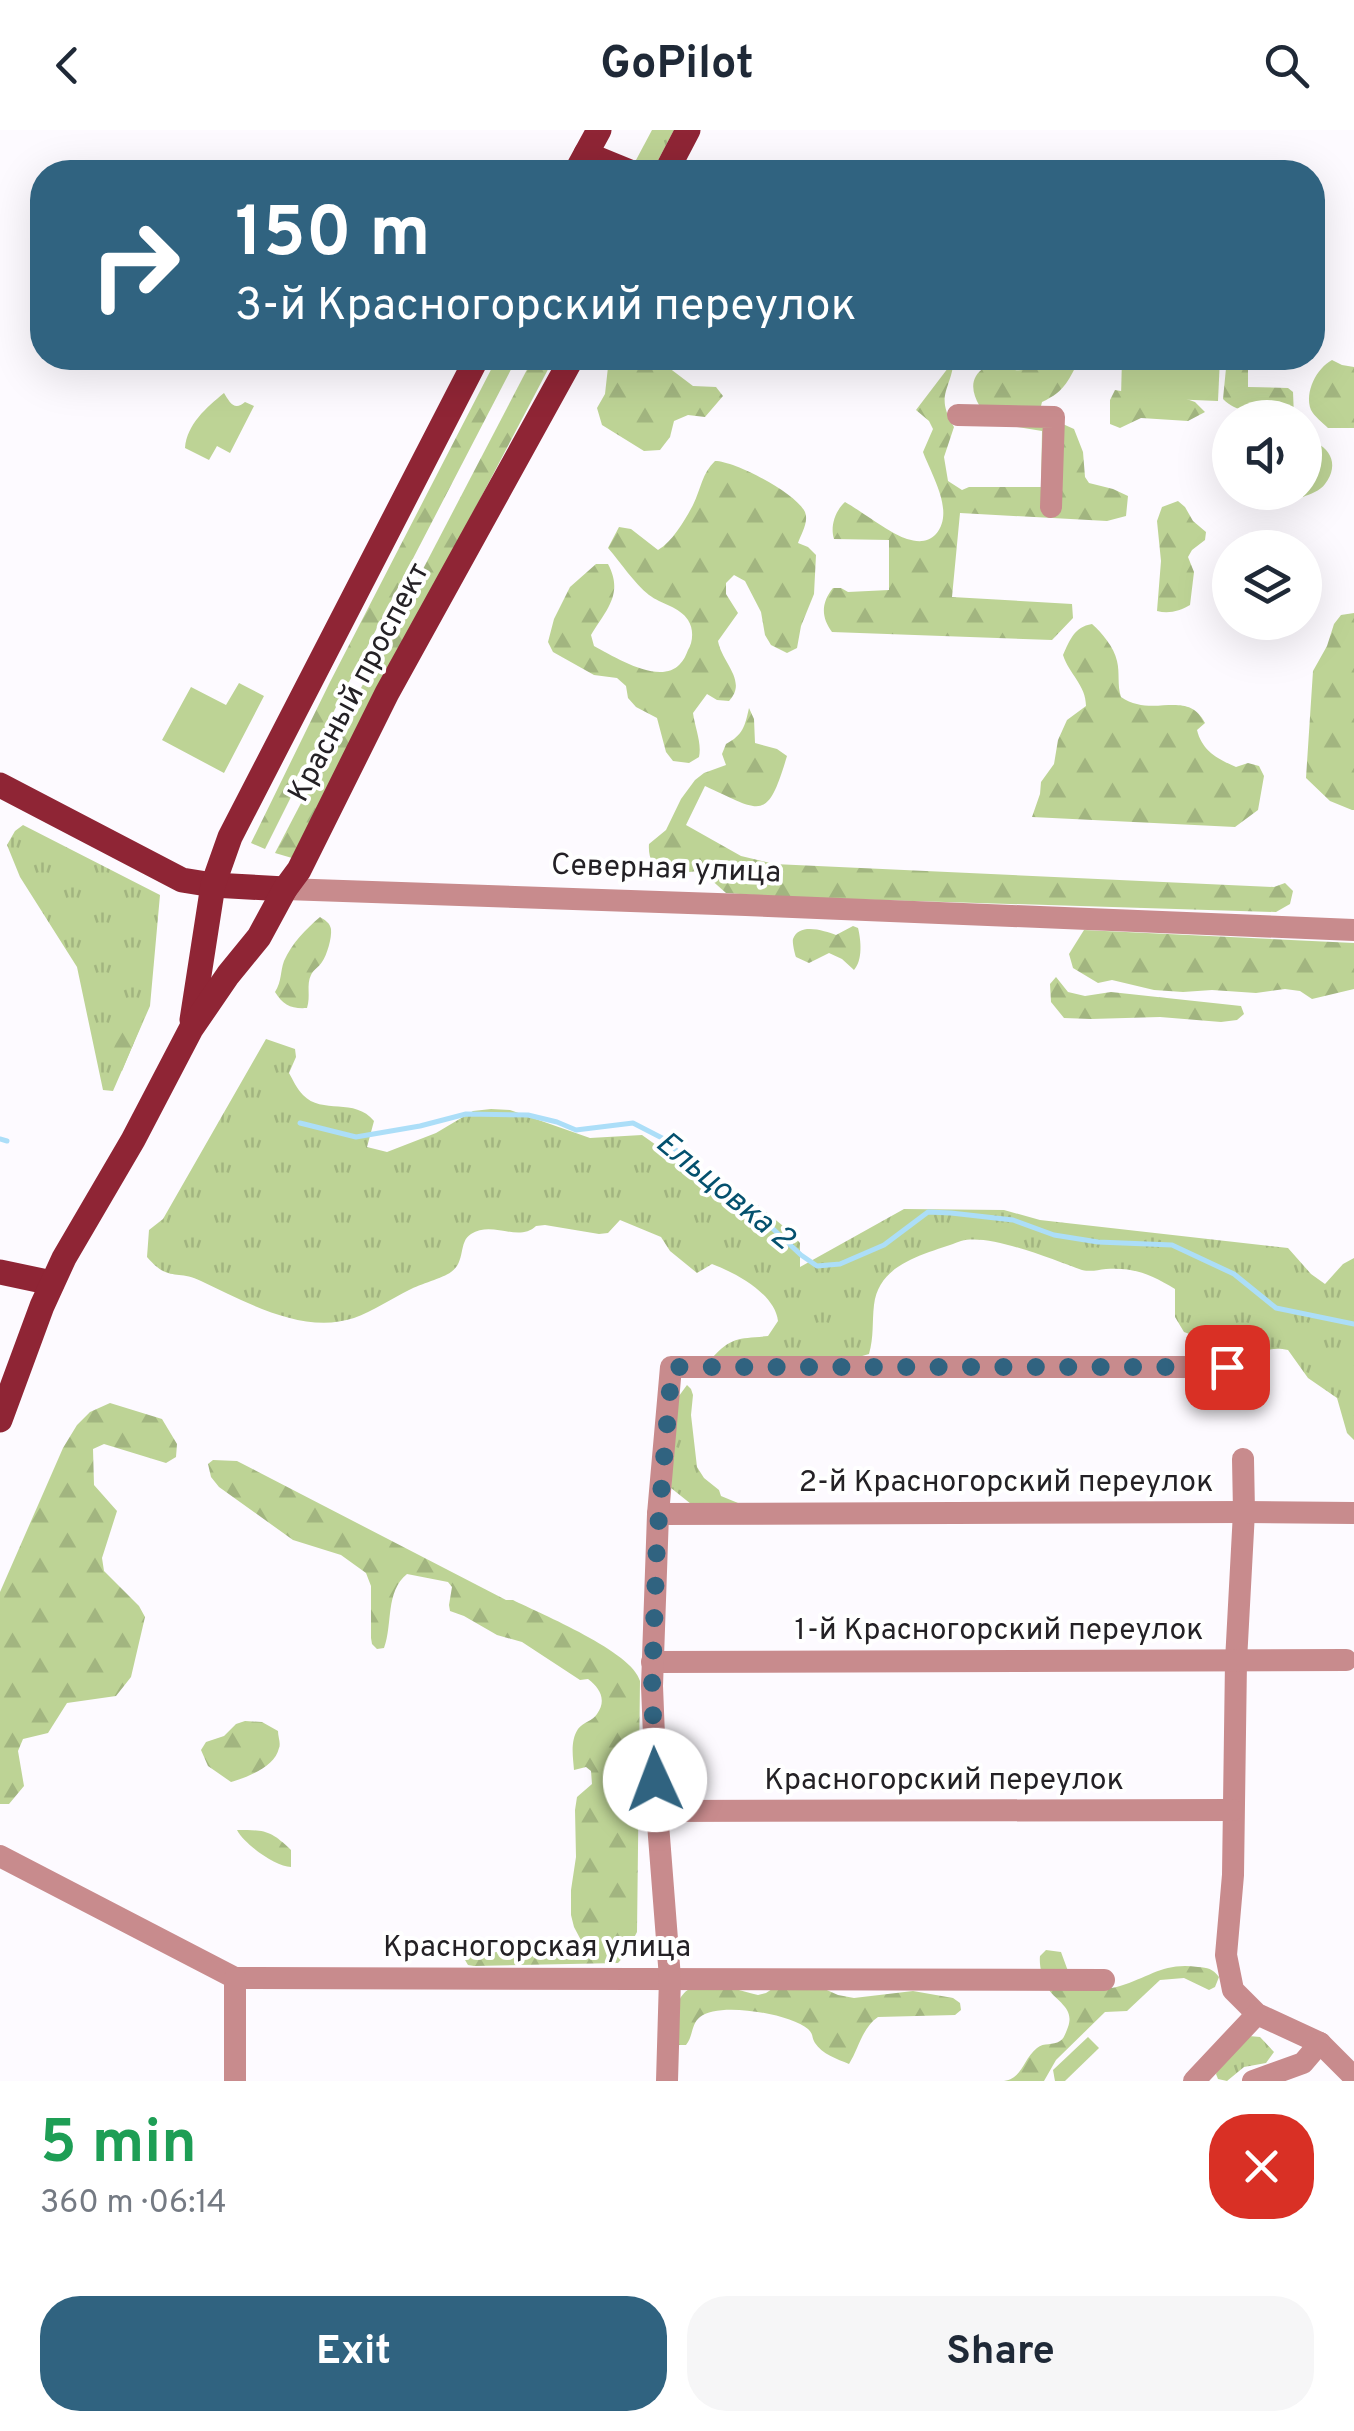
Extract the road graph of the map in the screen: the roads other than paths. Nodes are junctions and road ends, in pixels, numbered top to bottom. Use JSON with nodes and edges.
{"nodes":[{"id":1,"x":599,"y":130,"type":"edge"},
{"id":2,"x":688,"y":130,"type":"edge"},
{"id":3,"x":583,"y":160,"type":"edge"},
{"id":4,"x":672,"y":160,"type":"edge"},
{"id":5,"x":471,"y":370,"type":"edge"},
{"id":6,"x":565,"y":370,"type":"edge"},
{"id":7,"x":958,"y":415,"type":"dead end"},
{"id":8,"x":1051,"y":507,"type":"dead end"},
{"id":9,"x":0,"y":785,"type":"edge"},
{"id":10,"x":213,"y":885,"type":"junction"},
{"id":11,"x":284,"y":889,"type":"junction"},
{"id":12,"x":1354,"y":930,"type":"edge"},
{"id":13,"x":191,"y":1030,"type":"junction"},
{"id":14,"x":0,"y":1272,"type":"edge"},
{"id":15,"x":52,"y":1282,"type":"junction"},
{"id":16,"x":1227,"y":1367,"type":"dead end"},
{"id":17,"x":0,"y":1420,"type":"edge"},
{"id":18,"x":1243,"y":1459,"type":"dead end"},
{"id":19,"x":1244,"y":1512,"type":"junction"},
{"id":20,"x":1354,"y":1513,"type":"edge"},
{"id":21,"x":658,"y":1514,"type":"junction"},
{"id":22,"x":1346,"y":1660,"type":"dead end"},
{"id":23,"x":1236,"y":1661,"type":"junction"},
{"id":24,"x":652,"y":1662,"type":"junction"},
{"id":25,"x":1232,"y":1810,"type":"junction"},
{"id":26,"x":656,"y":1811,"type":"junction"},
{"id":27,"x":0,"y":1856,"type":"edge"},
{"id":28,"x":234,"y":1978,"type":"junction"},
{"id":29,"x":670,"y":1978,"type":"junction"},
{"id":30,"x":1104,"y":1980,"type":"dead end"},
{"id":31,"x":1257,"y":2014,"type":"junction"},
{"id":32,"x":1320,"y":2043,"type":"junction"},
{"id":33,"x":1354,"y":2077,"type":"edge"},
{"id":34,"x":235,"y":2081,"type":"edge"},
{"id":35,"x":667,"y":2081,"type":"edge"},
{"id":36,"x":1194,"y":2081,"type":"edge"},
{"id":37,"x":1253,"y":2081,"type":"edge"}],
"edges":[{"from":1,"to":3,"type":"main road"},
{"from":2,"to":4,"type":"main road"},
{"from":5,"to":10,"type":"main road","name":"Красный проспект"},
{"from":6,"to":11,"type":"main road","name":"Красный проспект"},
{"from":7,"to":8,"type":"street"},
{"from":9,"to":10,"type":"main road","name":"Северная улица"},
{"from":10,"to":11,"type":"main road","name":"Северная улица"},
{"from":10,"to":13,"type":"main road","name":"Красный проспект"},
{"from":11,"to":12,"type":"street","name":"Северная улица"},
{"from":11,"to":13,"type":"main road","name":"Красный проспект"},
{"from":13,"to":15,"type":"main road","name":"Красный проспект"},
{"from":14,"to":15,"type":"main road"},
{"from":15,"to":17,"type":"main road","name":"Красный проспект"},
{"from":16,"to":21,"type":"street"},
{"from":18,"to":19,"type":"street"},
{"from":19,"to":20,"type":"street","name":"2-й Красногорский переулок"},
{"from":19,"to":21,"type":"street","name":"2-й Красногорский переулок"},
{"from":19,"to":23,"type":"street"},
{"from":21,"to":24,"type":"street"},
{"from":22,"to":23,"type":"street","name":"1-й Красногорский переулок"},
{"from":23,"to":24,"type":"street","name":"1-й Красногорский переулок"},
{"from":23,"to":25,"type":"street"},
{"from":24,"to":26,"type":"street"},
{"from":25,"to":26,"type":"street","name":"Красногорский переулок"},
{"from":25,"to":31,"type":"street"},
{"from":26,"to":29,"type":"street"},
{"from":27,"to":28,"type":"street","name":"Красногорская улица"},
{"from":28,"to":29,"type":"street","name":"Красногорская улица"},
{"from":28,"to":34,"type":"street"},
{"from":29,"to":30,"type":"street","name":"Красногорская улица"},
{"from":29,"to":35,"type":"street"},
{"from":31,"to":32,"type":"street"},
{"from":31,"to":36,"type":"street"},
{"from":32,"to":33,"type":"street"},
{"from":32,"to":37,"type":"street"}]}
